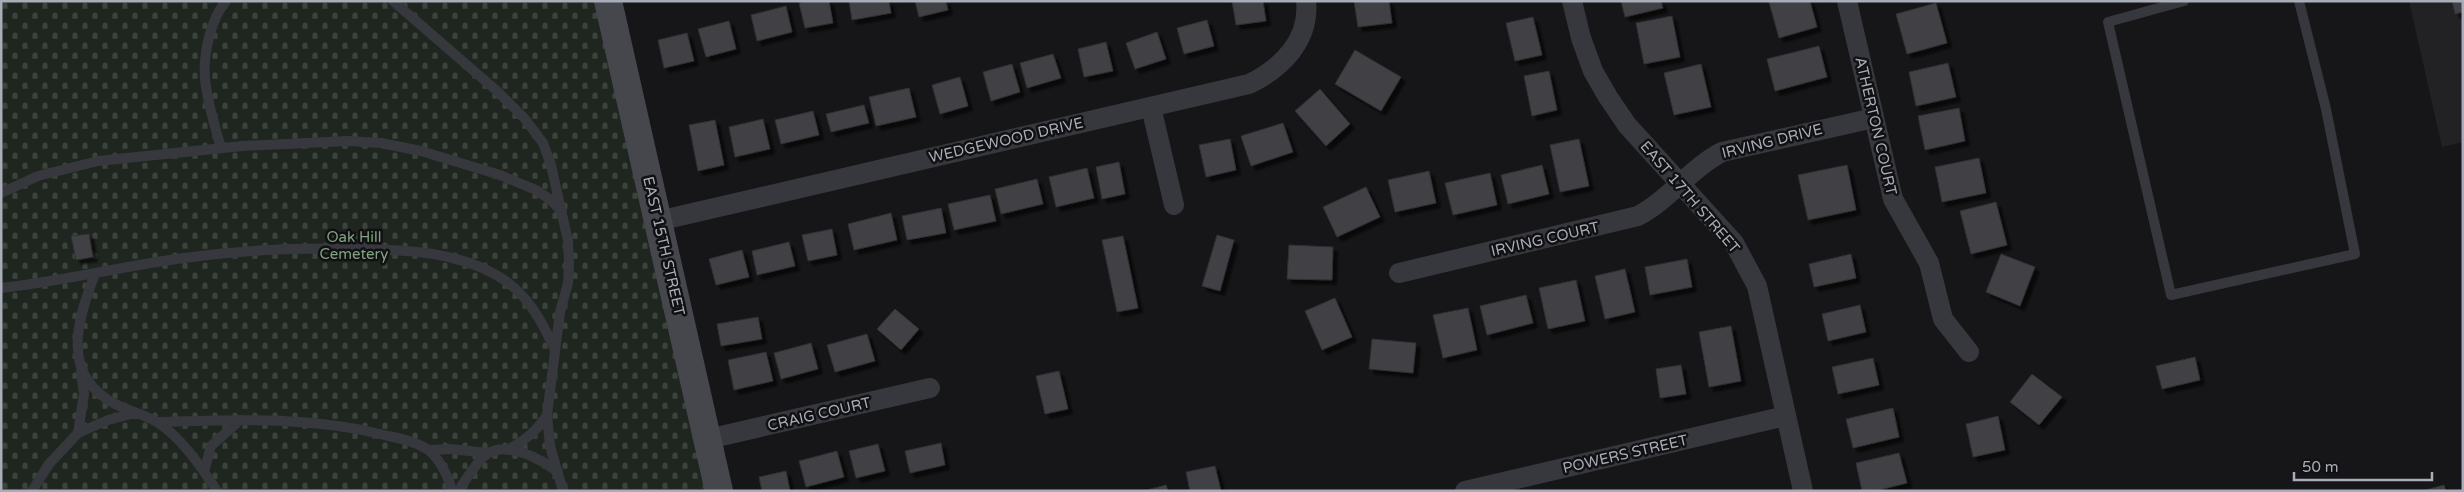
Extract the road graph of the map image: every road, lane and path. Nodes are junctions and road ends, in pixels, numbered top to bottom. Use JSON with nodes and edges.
{"nodes":[{"id":1,"x":226,"y":1,"type":"edge"},
{"id":2,"x":394,"y":1,"type":"edge"},
{"id":3,"x":608,"y":1,"type":"edge"},
{"id":4,"x":1306,"y":1,"type":"edge"},
{"id":5,"x":1572,"y":1,"type":"edge"},
{"id":6,"x":1847,"y":1,"type":"edge"},
{"id":7,"x":2184,"y":1,"type":"edge"},
{"id":8,"x":2299,"y":1,"type":"edge"},
{"id":9,"x":1151,"y":106,"type":"junction"},
{"id":10,"x":1874,"y":118,"type":"junction"},
{"id":11,"x":221,"y":148,"type":"junction"},
{"id":12,"x":1680,"y":184,"type":"junction"},
{"id":13,"x":1,"y":193,"type":"edge"},
{"id":14,"x":1174,"y":205,"type":"dead end"},
{"id":15,"x":562,"y":212,"type":"junction"},
{"id":16,"x":658,"y":221,"type":"junction"},
{"id":17,"x":1399,"y":273,"type":"dead end"},
{"id":18,"x":95,"y":274,"type":"junction"},
{"id":19,"x":1,"y":288,"type":"edge"},
{"id":20,"x":555,"y":350,"type":"junction"},
{"id":21,"x":1969,"y":352,"type":"dead end"},
{"id":22,"x":80,"y":367,"type":"junction"},
{"id":23,"x":930,"y":388,"type":"dead end"},
{"id":24,"x":136,"y":413,"type":"junction"},
{"id":25,"x":547,"y":415,"type":"junction"},
{"id":26,"x":1785,"y":416,"type":"junction"},
{"id":27,"x":240,"y":420,"type":"junction"},
{"id":28,"x":157,"y":422,"type":"junction"},
{"id":29,"x":78,"y":433,"type":"junction"},
{"id":30,"x":708,"y":439,"type":"junction"},
{"id":31,"x":429,"y":450,"type":"junction"},
{"id":32,"x":507,"y":450,"type":"junction"},
{"id":33,"x":488,"y":453,"type":"junction"},
{"id":34,"x":204,"y":472,"type":"junction"},
{"id":35,"x":558,"y":472,"type":"junction"},
{"id":36,"x":32,"y":491,"type":"edge"},
{"id":37,"x":217,"y":491,"type":"edge"},
{"id":38,"x":452,"y":491,"type":"edge"},
{"id":39,"x":459,"y":491,"type":"edge"},
{"id":40,"x":563,"y":491,"type":"edge"},
{"id":41,"x":719,"y":491,"type":"edge"},
{"id":42,"x":1465,"y":491,"type":"edge"},
{"id":43,"x":1803,"y":491,"type":"edge"}],
"edges":[{"from":1,"to":11,"type":"lane"},
{"from":2,"to":15,"type":"lane"},
{"from":3,"to":16,"type":"main road","name":"EAST 15TH STREET"},
{"from":4,"to":9,"type":"street","name":"WEDGEWOOD DRIVE"},
{"from":5,"to":12,"type":"street","name":"EAST 17TH STREET"},
{"from":6,"to":10,"type":"street","name":"ATHERTON COURT"},
{"from":7,"to":8,"type":"lane"},
{"from":9,"to":14,"type":"street"},
{"from":9,"to":16,"type":"street","name":"WEDGEWOOD DRIVE"},
{"from":10,"to":12,"type":"street","name":"IRVING DRIVE"},
{"from":10,"to":21,"type":"street","name":"ATHERTON COURT"},
{"from":11,"to":13,"type":"lane"},
{"from":11,"to":15,"type":"lane"},
{"from":12,"to":17,"type":"street","name":"IRVING COURT"},
{"from":12,"to":26,"type":"street","name":"EAST 17TH STREET"},
{"from":15,"to":20,"type":"lane"},
{"from":16,"to":30,"type":"main road","name":"EAST 15TH STREET"},
{"from":18,"to":19,"type":"lane"},
{"from":18,"to":20,"type":"lane"},
{"from":18,"to":22,"type":"lane"},
{"from":20,"to":25,"type":"lane"},
{"from":22,"to":24,"type":"lane"},
{"from":22,"to":29,"type":"lane"},
{"from":23,"to":30,"type":"street","name":"CRAIG COURT"},
{"from":24,"to":28,"type":"lane"},
{"from":24,"to":29,"type":"lane"},
{"from":25,"to":32,"type":"lane"},
{"from":25,"to":35,"type":"lane"},
{"from":26,"to":42,"type":"street","name":"POWERS STREET"},
{"from":26,"to":43,"type":"street","name":"EAST 17TH STREET"},
{"from":27,"to":28,"type":"lane"},
{"from":27,"to":31,"type":"lane"},
{"from":27,"to":34,"type":"lane"},
{"from":28,"to":34,"type":"lane"},
{"from":29,"to":36,"type":"lane"},
{"from":30,"to":41,"type":"main road","name":"EAST 15TH STREET"},
{"from":31,"to":33,"type":"lane"},
{"from":31,"to":38,"type":"lane"},
{"from":32,"to":33,"type":"lane"},
{"from":32,"to":35,"type":"lane"},
{"from":33,"to":39,"type":"lane"},
{"from":34,"to":37,"type":"lane"},
{"from":35,"to":40,"type":"lane"}]}
